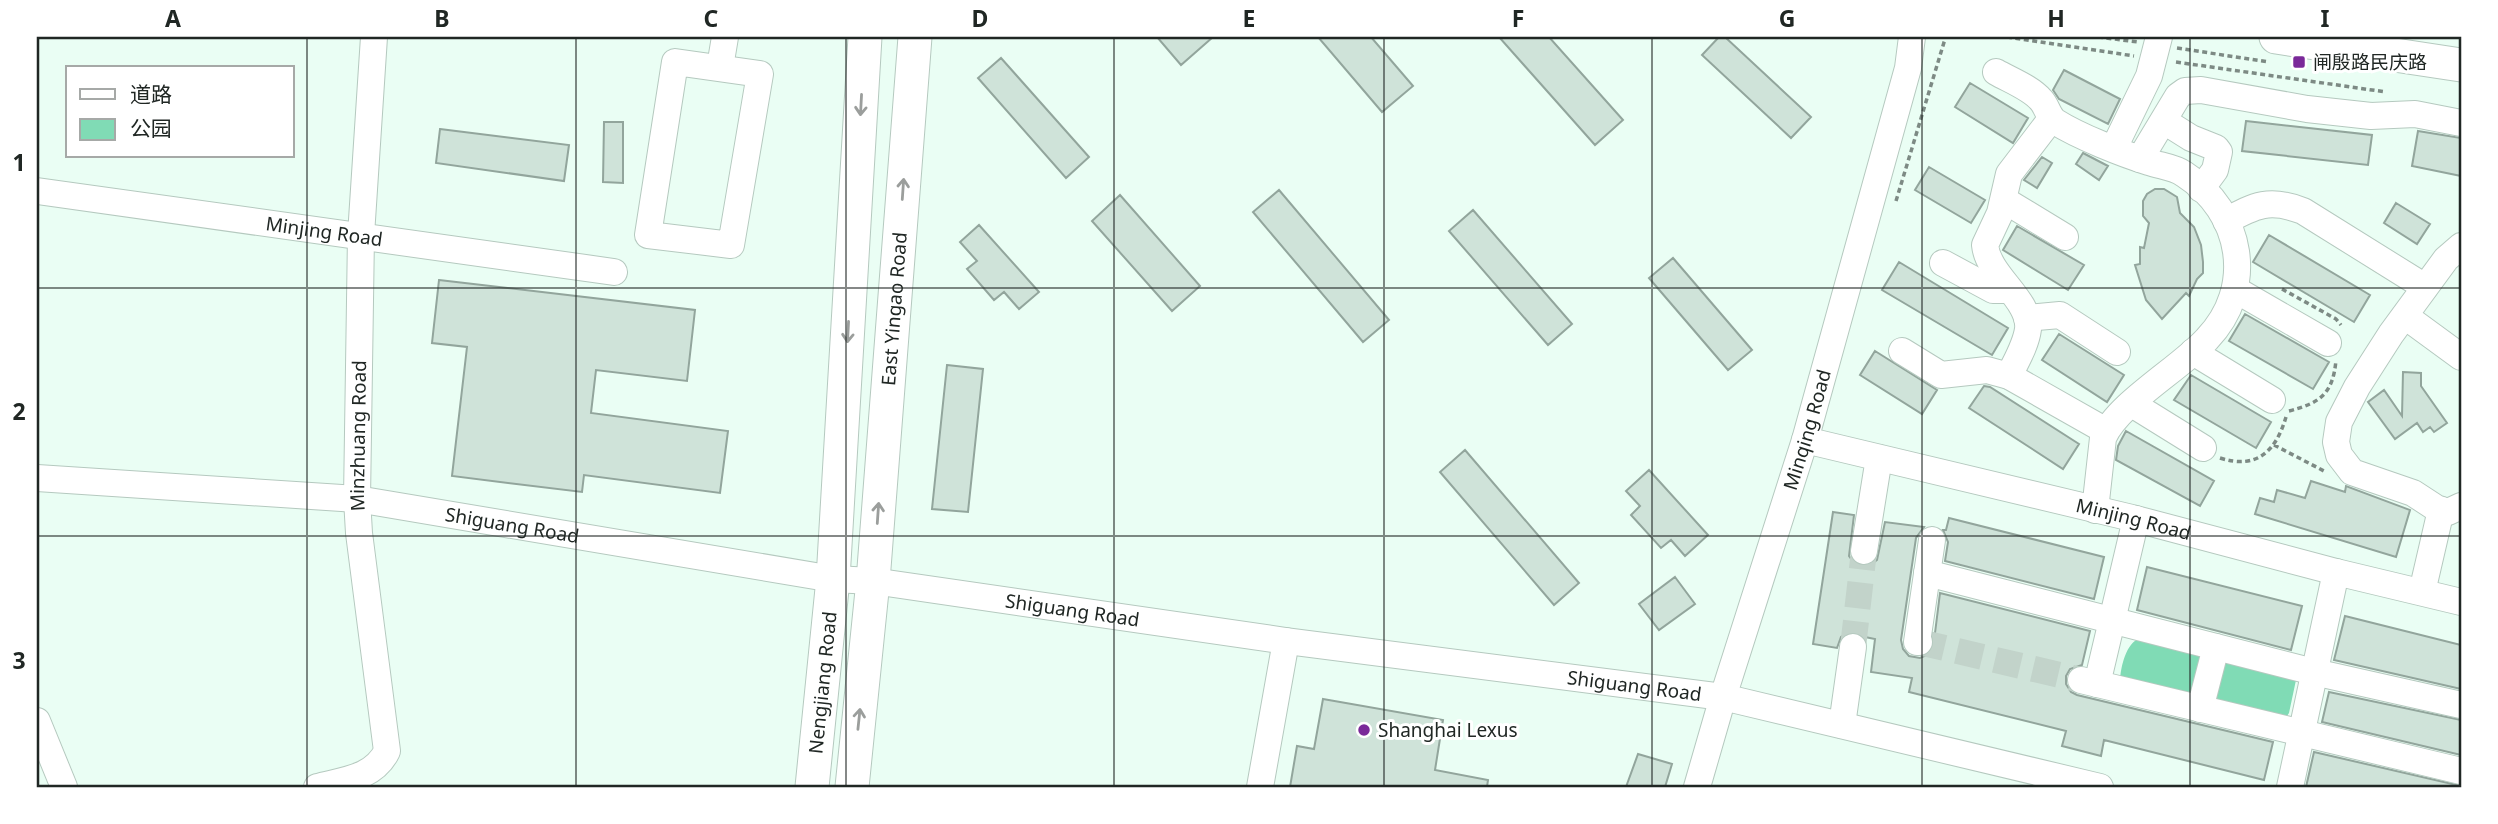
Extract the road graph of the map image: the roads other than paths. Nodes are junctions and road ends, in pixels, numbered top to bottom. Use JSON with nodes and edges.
{"nodes":[{"id":1,"x":374,"y":37,"type":"edge"},
{"id":2,"x":726,"y":37,"type":"edge"},
{"id":3,"x":865,"y":37,"type":"edge"},
{"id":4,"x":915,"y":37,"type":"edge"},
{"id":5,"x":1912,"y":37,"type":"edge"},
{"id":6,"x":1938,"y":37,"type":"edge"},
{"id":7,"x":2276,"y":37,"type":"edge"},
{"id":8,"x":2156,"y":48,"type":"edge"},
{"id":9,"x":2461,"y":65,"type":"edge"},
{"id":10,"x":720,"y":67,"type":"junction"},
{"id":11,"x":1908,"y":68,"type":"junction"},
{"id":12,"x":1996,"y":72,"type":"dead end"},
{"id":13,"x":2051,"y":118,"type":"junction"},
{"id":14,"x":2164,"y":121,"type":"junction"},
{"id":15,"x":2461,"y":123,"type":"edge"},
{"id":16,"x":2114,"y":148,"type":"junction"},
{"id":17,"x":2140,"y":159,"type":"junction"},
{"id":18,"x":2201,"y":189,"type":"junction"},
{"id":19,"x":37,"y":191,"type":"edge"},
{"id":20,"x":2004,"y":200,"type":"junction"},
{"id":21,"x":2226,"y":221,"type":"junction"},
{"id":22,"x":360,"y":235,"type":"junction"},
{"id":23,"x":2066,"y":237,"type":"dead end"},
{"id":24,"x":2461,"y":246,"type":"edge"},
{"id":25,"x":1943,"y":263,"type":"dead end"},
{"id":26,"x":614,"y":272,"type":"dead end"},
{"id":27,"x":2425,"y":287,"type":"junction"},
{"id":28,"x":2009,"y":289,"type":"junction"},
{"id":29,"x":2235,"y":289,"type":"junction"},
{"id":30,"x":2405,"y":316,"type":"junction"},
{"id":31,"x":2027,"y":318,"type":"junction"},
{"id":32,"x":2335,"y":344,"type":"road end"},
{"id":33,"x":1902,"y":351,"type":"dead end"},
{"id":34,"x":2117,"y":352,"type":"dead end"},
{"id":35,"x":2193,"y":352,"type":"junction"},
{"id":36,"x":2461,"y":356,"type":"edge"},
{"id":37,"x":2009,"y":376,"type":"junction"},
{"id":38,"x":2272,"y":400,"type":"dead end"},
{"id":39,"x":2132,"y":404,"type":"junction"},
{"id":40,"x":2106,"y":431,"type":"junction"},
{"id":41,"x":1805,"y":440,"type":"junction"},
{"id":42,"x":2203,"y":448,"type":"road end"},
{"id":43,"x":1879,"y":458,"type":"junction"},
{"id":44,"x":37,"y":478,"type":"edge"},
{"id":45,"x":357,"y":499,"type":"junction"},
{"id":46,"x":2451,"y":508,"type":"edge"},
{"id":47,"x":2095,"y":510,"type":"junction"},
{"id":48,"x":2136,"y":519,"type":"junction"},
{"id":49,"x":1932,"y":540,"type":"dead end"},
{"id":50,"x":1864,"y":551,"type":"tunnel mouth"},
{"id":51,"x":2336,"y":572,"type":"junction"},
{"id":52,"x":1927,"y":573,"type":"junction"},
{"id":53,"x":833,"y":579,"type":"junction"},
{"id":54,"x":873,"y":582,"type":"junction"},
{"id":55,"x":2422,"y":592,"type":"junction"},
{"id":56,"x":2461,"y":601,"type":"edge"},
{"id":57,"x":2111,"y":620,"type":"junction"},
{"id":58,"x":1286,"y":641,"type":"junction"},
{"id":59,"x":1919,"y":642,"type":"dead end"},
{"id":60,"x":1853,"y":647,"type":"tunnel mouth"},
{"id":61,"x":2216,"y":647,"type":"junction"},
{"id":62,"x":2314,"y":672,"type":"junction"},
{"id":63,"x":1723,"y":697,"type":"junction"},
{"id":64,"x":2461,"y":705,"type":"edge"},
{"id":65,"x":2200,"y":709,"type":"junction"},
{"id":66,"x":37,"y":721,"type":"edge"},
{"id":67,"x":1842,"y":725,"type":"junction"},
{"id":68,"x":2302,"y":733,"type":"junction"},
{"id":69,"x":2461,"y":771,"type":"edge"},
{"id":70,"x":64,"y":787,"type":"edge"},
{"id":71,"x":317,"y":787,"type":"edge"},
{"id":72,"x":812,"y":787,"type":"edge"},
{"id":73,"x":852,"y":787,"type":"edge"},
{"id":74,"x":1260,"y":787,"type":"edge"},
{"id":75,"x":1697,"y":787,"type":"edge"},
{"id":76,"x":2100,"y":787,"type":"edge"},
{"id":77,"x":2290,"y":787,"type":"edge"}],
"edges":[{"from":1,"to":22,"type":"street","name":"Minzhuang Road"},
{"from":2,"to":10,"type":"street"},
{"from":3,"to":53,"type":"main road","one_way":true},
{"from":54,"to":4,"type":"main road","name":"East Yingao Road","one_way":true},
{"from":5,"to":11,"type":"street","name":"Minqing Road"},
{"from":6,"to":11,"type":"street","name":"Minqing Road"},
{"from":7,"to":9,"type":"main road"},
{"from":8,"to":16,"type":"street"},
{"from":10,"to":10,"type":"street"},
{"from":11,"to":41,"type":"street","name":"Minqing Road"},
{"from":12,"to":13,"type":"street"},
{"from":13,"to":16,"type":"street"},
{"from":13,"to":20,"type":"street"},
{"from":14,"to":15,"type":"street"},
{"from":14,"to":17,"type":"street"},
{"from":14,"to":18,"type":"street"},
{"from":16,"to":17,"type":"street"},
{"from":17,"to":18,"type":"street"},
{"from":18,"to":21,"type":"street"},
{"from":19,"to":22,"type":"street","name":"Minjing Road"},
{"from":20,"to":23,"type":"street"},
{"from":20,"to":28,"type":"street"},
{"from":21,"to":27,"type":"street"},
{"from":21,"to":29,"type":"street"},
{"from":22,"to":26,"type":"street","name":"Minjing Road"},
{"from":22,"to":45,"type":"street","name":"Minzhuang Road"},
{"from":24,"to":27,"type":"street"},
{"from":25,"to":28,"type":"street"},
{"from":27,"to":30,"type":"street"},
{"from":28,"to":31,"type":"street"},
{"from":29,"to":32,"type":"street"},
{"from":29,"to":35,"type":"street"},
{"from":30,"to":36,"type":"street"},
{"from":30,"to":46,"type":"street"},
{"from":31,"to":34,"type":"street"},
{"from":31,"to":37,"type":"street"},
{"from":33,"to":37,"type":"street"},
{"from":35,"to":38,"type":"street"},
{"from":35,"to":39,"type":"street"},
{"from":37,"to":40,"type":"street"},
{"from":39,"to":40,"type":"street"},
{"from":39,"to":42,"type":"street"},
{"from":40,"to":47,"type":"street"},
{"from":41,"to":43,"type":"street","name":"Minjing Road"},
{"from":41,"to":63,"type":"street","name":"Minqing Road"},
{"from":43,"to":47,"type":"street","name":"Minjing Road"},
{"from":43,"to":50,"type":"street"},
{"from":44,"to":45,"type":"street","name":"Shiguang Road"},
{"from":45,"to":53,"type":"street","name":"Shiguang Road"},
{"from":45,"to":71,"type":"street","name":"Minzhuang Road"},
{"from":46,"to":55,"type":"street"},
{"from":47,"to":48,"type":"street","name":"Minjing Road"},
{"from":48,"to":51,"type":"street","name":"Minjing Road"},
{"from":48,"to":57,"type":"street"},
{"from":49,"to":52,"type":"street"},
{"from":51,"to":55,"type":"street","name":"Minjing Road"},
{"from":51,"to":62,"type":"street"},
{"from":52,"to":57,"type":"street"},
{"from":52,"to":59,"type":"street"},
{"from":53,"to":54,"type":"street","name":"Shiguang Road"},
{"from":53,"to":72,"type":"main road","name":"Nengjiang Road"},
{"from":54,"to":58,"type":"street","name":"Shiguang Road"},
{"from":73,"to":54,"type":"main road","name":"Nengjiang Road","one_way":true},
{"from":55,"to":56,"type":"street","name":"Minjing Road"},
{"from":57,"to":61,"type":"street"},
{"from":57,"to":65,"type":"street"},
{"from":58,"to":63,"type":"street","name":"Shiguang Road"},
{"from":58,"to":74,"type":"street"},
{"from":60,"to":67,"type":"street"},
{"from":61,"to":62,"type":"street"},
{"from":61,"to":65,"type":"street"},
{"from":62,"to":64,"type":"street"},
{"from":62,"to":68,"type":"street"},
{"from":63,"to":67,"type":"street","name":"Shiguang Road"},
{"from":63,"to":75,"type":"street","name":"Minqing Road"},
{"from":65,"to":68,"type":"street"},
{"from":66,"to":70,"type":"street"},
{"from":67,"to":76,"type":"street","name":"Shiguang Road"},
{"from":68,"to":69,"type":"street"},
{"from":68,"to":77,"type":"street"}]}
